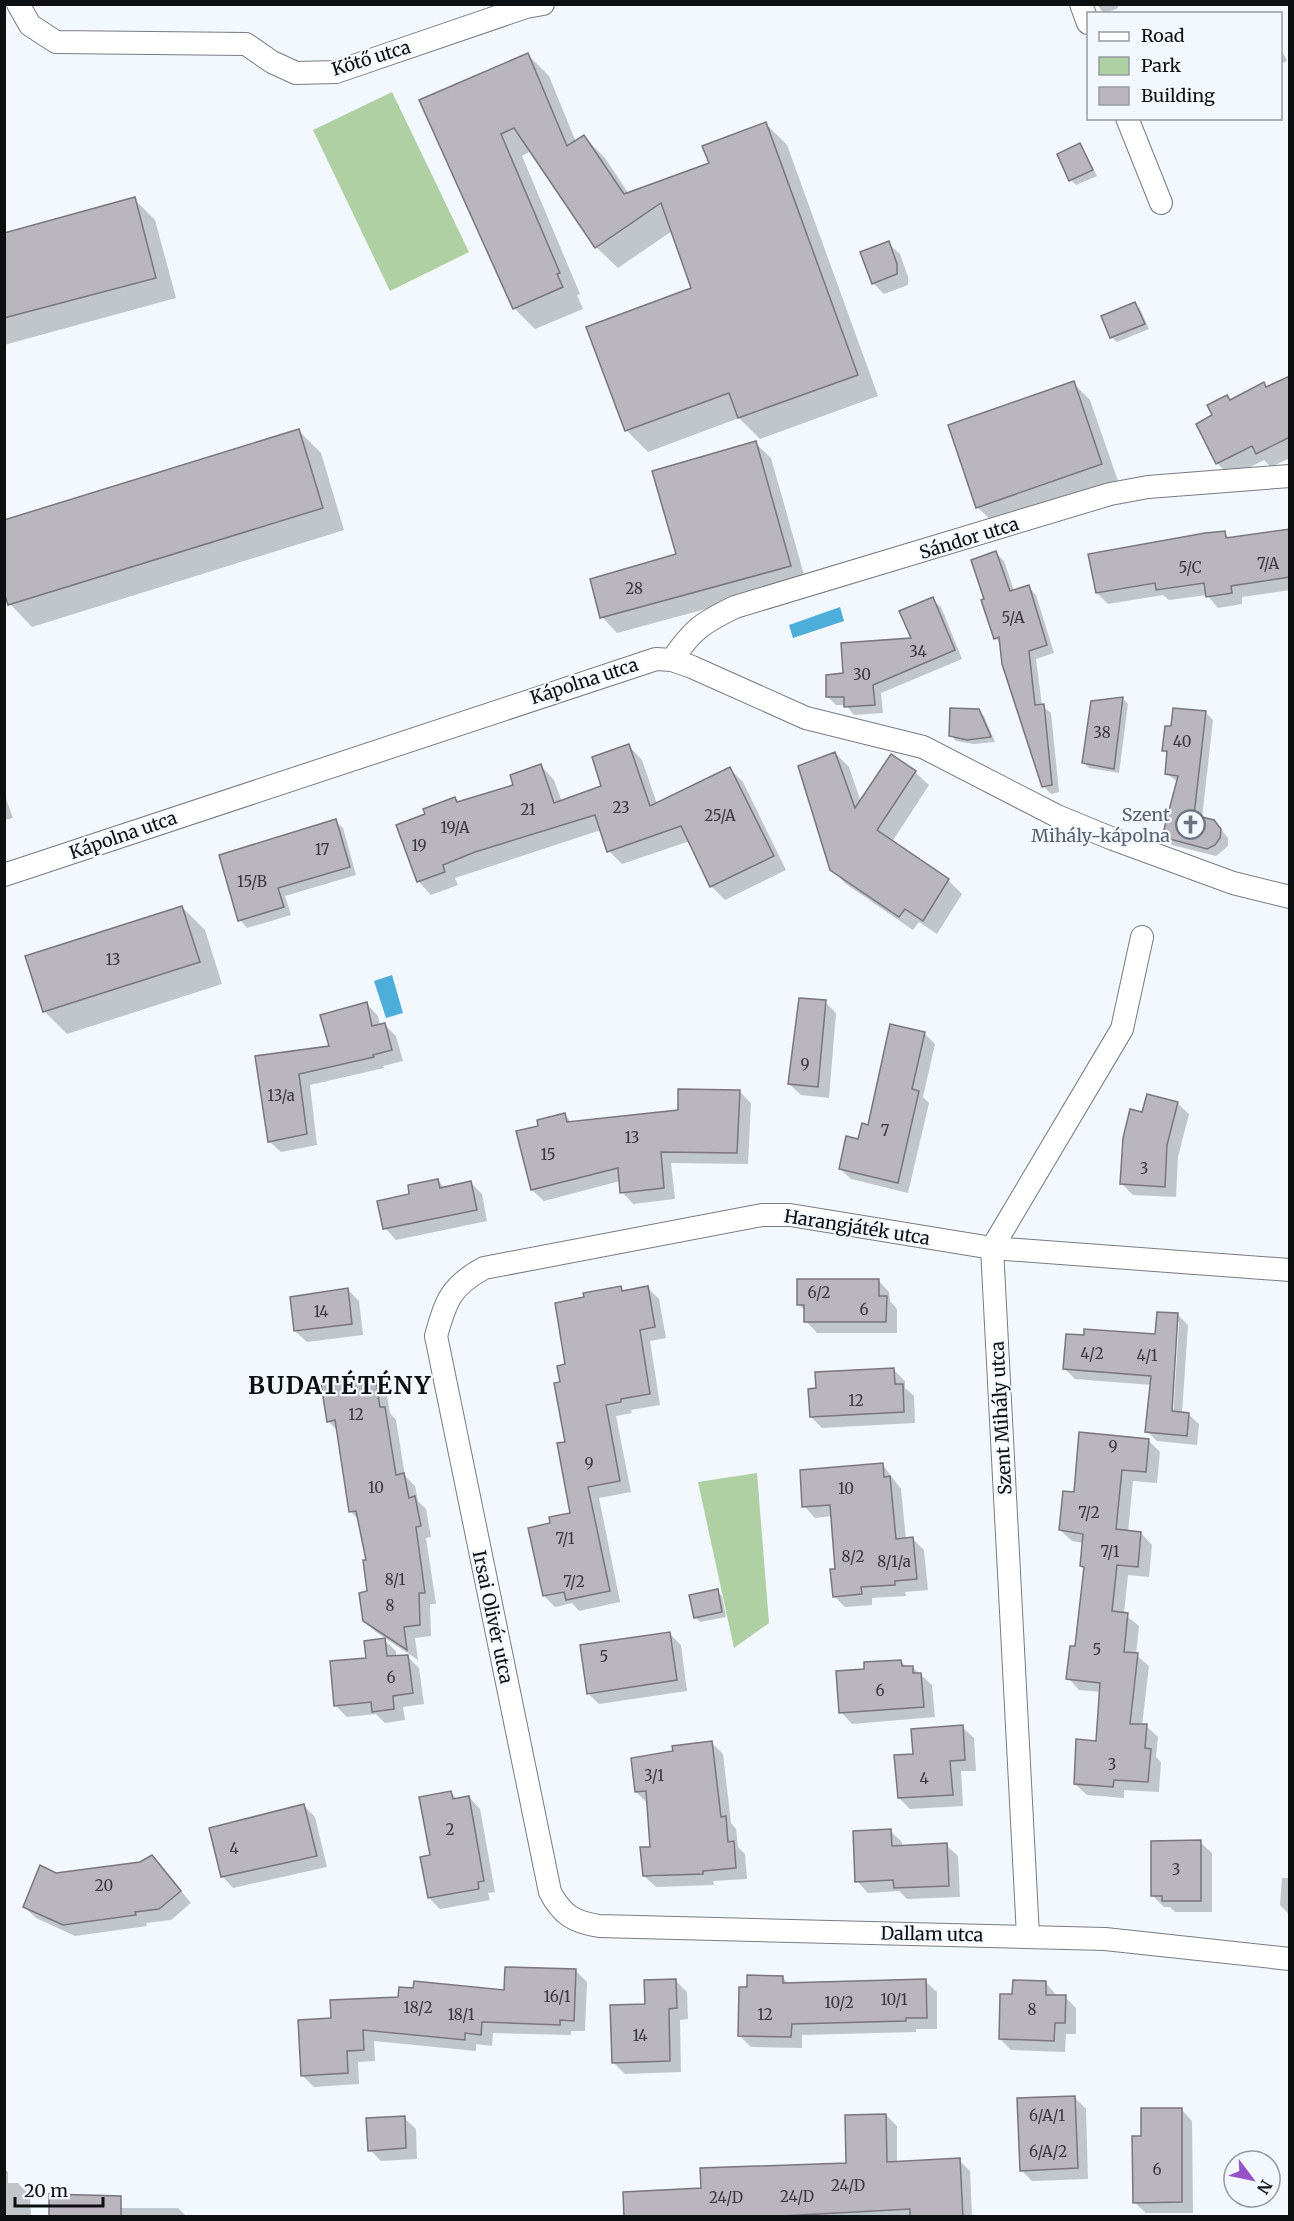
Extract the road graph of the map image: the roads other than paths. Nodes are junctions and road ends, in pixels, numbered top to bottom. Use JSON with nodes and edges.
{"nodes":[{"id":1,"x":18,"y":4,"type":"edge"},
{"id":2,"x":543,"y":4,"type":"edge"},
{"id":3,"x":1081,"y":4,"type":"edge"},
{"id":4,"x":1087,"y":18,"type":"edge"},
{"id":5,"x":1128,"y":120,"type":"edge"},
{"id":6,"x":1161,"y":203,"type":"dead end"},
{"id":7,"x":1290,"y":476,"type":"edge"},
{"id":8,"x":672,"y":660,"type":"junction"},
{"id":9,"x":4,"y":875,"type":"edge"},
{"id":10,"x":1290,"y":897,"type":"edge"},
{"id":11,"x":1142,"y":937,"type":"dead end"},
{"id":12,"x":992,"y":1248,"type":"junction"},
{"id":13,"x":1290,"y":1269,"type":"edge"},
{"id":14,"x":444,"y":1306,"type":"joint"},
{"id":15,"x":573,"y":1920,"type":"joint"},
{"id":16,"x":1028,"y":1936,"type":"junction"},
{"id":17,"x":1290,"y":1959,"type":"edge"}],
"edges":[{"from":1,"to":2,"type":"street","name":"Kötő utca"},
{"from":3,"to":4,"type":"street"},
{"from":5,"to":6,"type":"street"},
{"from":7,"to":8,"type":"street","name":"Sándor utca"},
{"from":8,"to":9,"type":"street","name":"Kápolna utca"},
{"from":8,"to":10,"type":"street","name":"Kápolna utca"},
{"from":11,"to":12,"type":"street"},
{"from":12,"to":13,"type":"street","name":"Harangjáték utca"},
{"from":12,"to":14,"type":"street","name":"Harangjáték utca"},
{"from":12,"to":16,"type":"street","name":"Szent Mihály utca"},
{"from":14,"to":15,"type":"street","name":"Irsai Olivér utca"},
{"from":15,"to":16,"type":"street","name":"Dallam utca"},
{"from":16,"to":17,"type":"street","name":"Dallam utca"}]}
